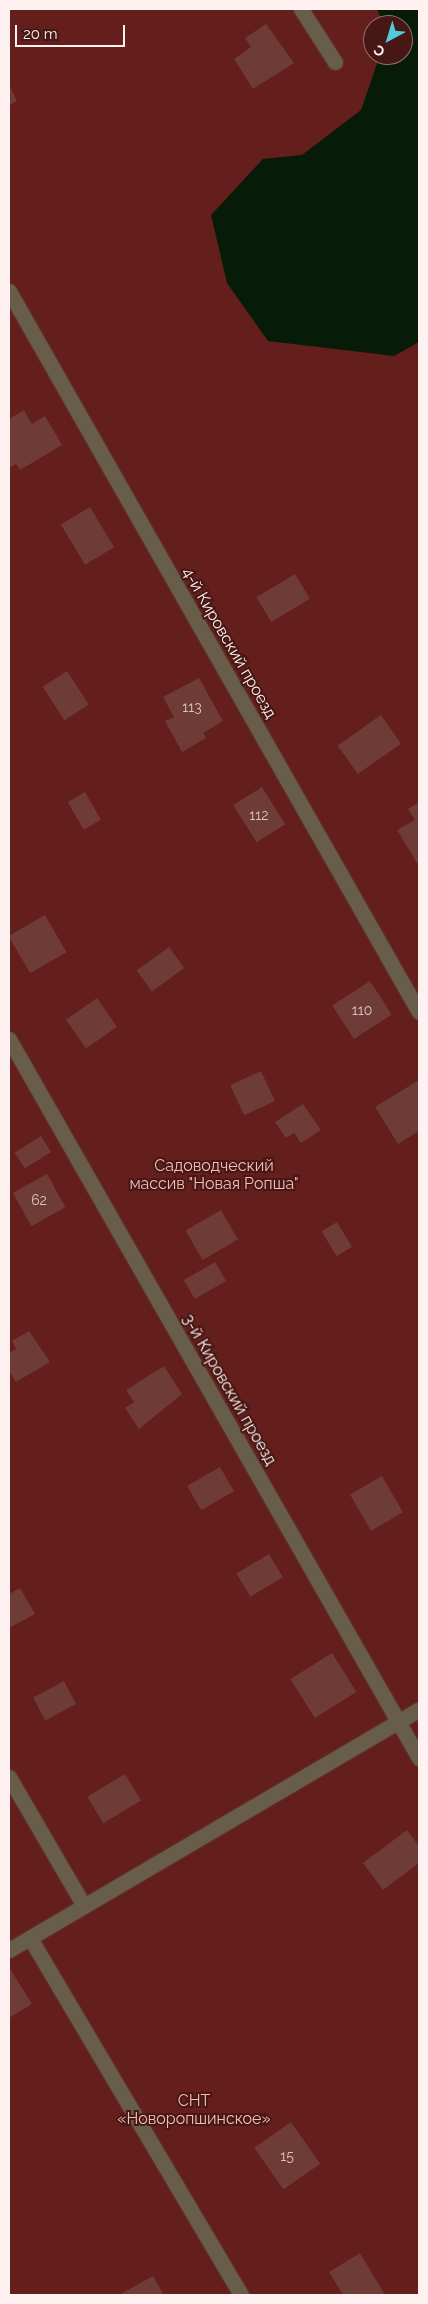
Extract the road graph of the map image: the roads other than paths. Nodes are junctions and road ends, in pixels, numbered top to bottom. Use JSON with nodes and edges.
{"nodes":[{"id":1,"x":302,"y":9,"type":"edge"},
{"id":2,"x":335,"y":62,"type":"dead end"},
{"id":3,"x":9,"y":291,"type":"edge"},
{"id":4,"x":419,"y":1012,"type":"edge"},
{"id":5,"x":9,"y":1039,"type":"edge"},
{"id":6,"x":419,"y":1709,"type":"edge"},
{"id":7,"x":398,"y":1722,"type":"junction"},
{"id":8,"x":419,"y":1758,"type":"edge"},
{"id":9,"x":9,"y":1777,"type":"edge"},
{"id":10,"x":84,"y":1906,"type":"junction"},
{"id":11,"x":30,"y":1938,"type":"junction"},
{"id":12,"x":9,"y":1950,"type":"edge"},
{"id":13,"x":241,"y":2295,"type":"edge"}],
"edges":[{"from":1,"to":2,"type":"street"},
{"from":3,"to":4,"type":"street","name":"4-й Кировский проезд"},
{"from":5,"to":7,"type":"street","name":"3-й Кировский проезд"},
{"from":6,"to":7,"type":"street"},
{"from":7,"to":8,"type":"street","name":"3-й Кировский проезд"},
{"from":7,"to":10,"type":"street"},
{"from":9,"to":10,"type":"street"},
{"from":10,"to":11,"type":"street"},
{"from":11,"to":12,"type":"street"},
{"from":11,"to":13,"type":"street"}]}
